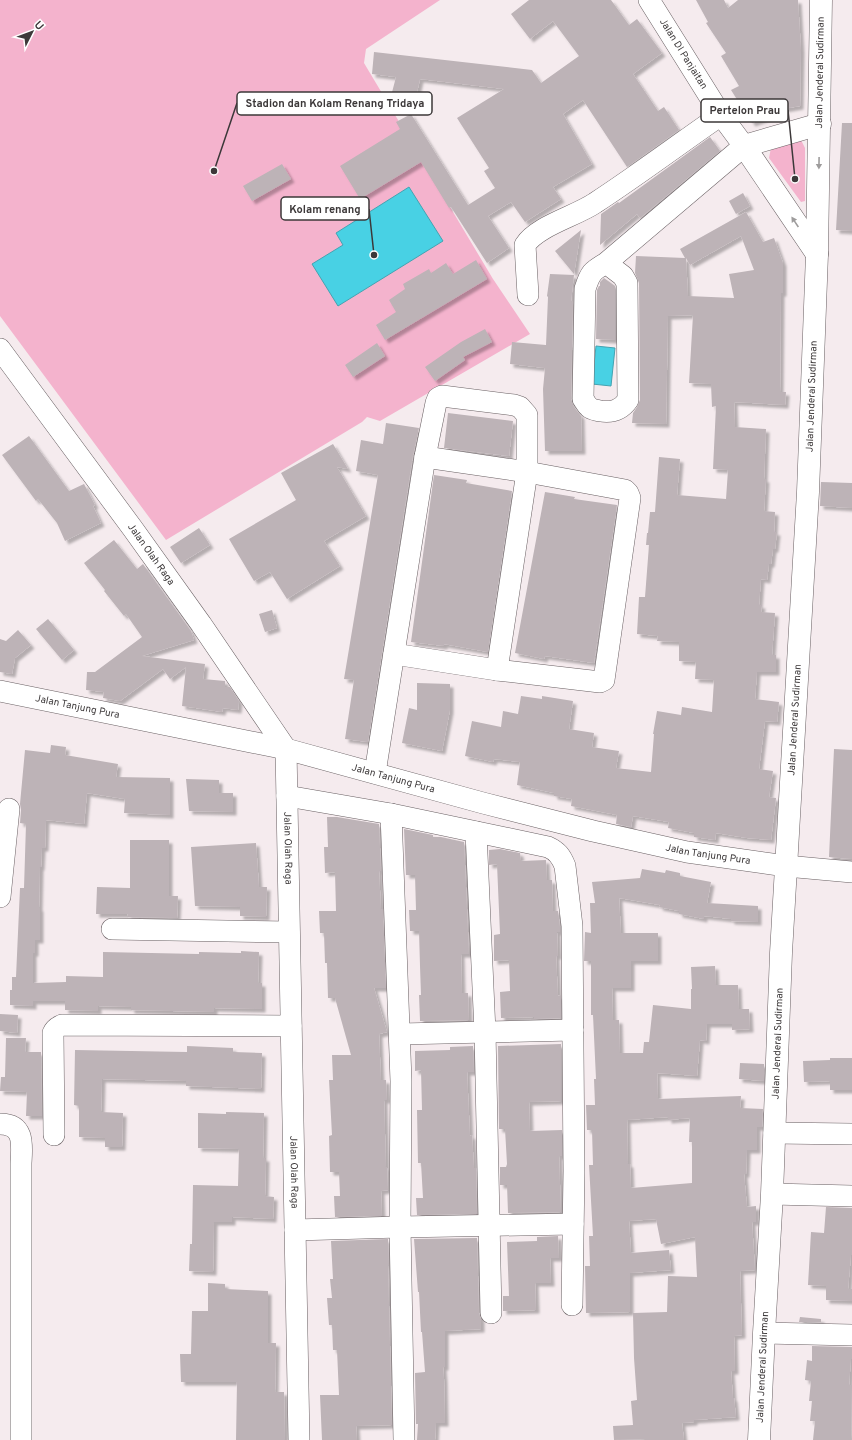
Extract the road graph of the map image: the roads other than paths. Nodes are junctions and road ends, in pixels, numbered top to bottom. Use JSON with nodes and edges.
{"nodes":[{"id":1,"x":649,"y":0,"type":"edge"},
{"id":2,"x":821,"y":0,"type":"edge"},
{"id":3,"x":721,"y":115,"type":"junction"},
{"id":4,"x":820,"y":124,"type":"junction"},
{"id":5,"x":744,"y":146,"type":"junction"},
{"id":6,"x":817,"y":254,"type":"junction"},
{"id":7,"x":606,"y":263,"type":"junction"},
{"id":8,"x":528,"y":295,"type":"dead end"},
{"id":9,"x":0,"y":349,"type":"edge"},
{"id":10,"x":425,"y":457,"type":"junction"},
{"id":11,"x":527,"y":472,"type":"junction"},
{"id":12,"x":394,"y":654,"type":"junction"},
{"id":13,"x":497,"y":670,"type":"junction"},
{"id":14,"x":0,"y":691,"type":"edge"},
{"id":15,"x":286,"y":749,"type":"junction"},
{"id":16,"x":375,"y":772,"type":"junction"},
{"id":17,"x":287,"y":796,"type":"junction"},
{"id":18,"x":9,"y":809,"type":"dead end"},
{"id":19,"x":391,"y":814,"type":"junction"},
{"id":20,"x":476,"y":832,"type":"junction"},
{"id":21,"x":786,"y":866,"type":"junction"},
{"id":22,"x":852,"y":872,"type":"edge"},
{"id":23,"x":0,"y":897,"type":"edge"},
{"id":24,"x":112,"y":929,"type":"dead end"},
{"id":25,"x":289,"y":932,"type":"junction"},
{"id":26,"x":291,"y":1026,"type":"junction"},
{"id":27,"x":573,"y":1030,"type":"junction"},
{"id":28,"x":485,"y":1032,"type":"junction"},
{"id":29,"x":400,"y":1034,"type":"junction"},
{"id":30,"x":0,"y":1124,"type":"edge"},
{"id":31,"x":774,"y":1133,"type":"junction"},
{"id":32,"x":852,"y":1134,"type":"edge"},
{"id":33,"x":54,"y":1135,"type":"dead end"},
{"id":34,"x":772,"y":1194,"type":"junction"},
{"id":35,"x":852,"y":1196,"type":"edge"},
{"id":36,"x":573,"y":1224,"type":"junction"},
{"id":37,"x":489,"y":1226,"type":"junction"},
{"id":38,"x":400,"y":1227,"type":"junction"},
{"id":39,"x":295,"y":1230,"type":"junction"},
{"id":40,"x":572,"y":1306,"type":"dead end"},
{"id":41,"x":491,"y":1313,"type":"dead end"},
{"id":42,"x":764,"y":1333,"type":"junction"},
{"id":43,"x":852,"y":1335,"type":"edge"},
{"id":44,"x":20,"y":1440,"type":"edge"},
{"id":45,"x":299,"y":1440,"type":"edge"},
{"id":46,"x":404,"y":1440,"type":"edge"},
{"id":47,"x":759,"y":1440,"type":"edge"}],
"edges":[{"from":1,"to":3,"type":"street","name":"Jalan DI Panjaitan"},
{"from":2,"to":4,"type":"main road","name":"Jalan Jenderal Sudirman"},
{"from":3,"to":5,"type":"street","name":"Jalan DI Panjaitan"},
{"from":3,"to":8,"type":"street"},
{"from":4,"to":5,"type":"main road"},
{"from":4,"to":6,"type":"main road","name":"Jalan Jenderal Sudirman","one_way":true},
{"from":6,"to":5,"type":"main road","one_way":true},
{"from":5,"to":7,"type":"street"},
{"from":6,"to":21,"type":"main road","name":"Jalan Jenderal Sudirman"},
{"from":7,"to":7,"type":"street"},
{"from":9,"to":15,"type":"street","name":"Jalan Olah Raga"},
{"from":10,"to":11,"type":"street"},
{"from":10,"to":11,"type":"street"},
{"from":10,"to":12,"type":"street"},
{"from":11,"to":13,"type":"street"},
{"from":11,"to":13,"type":"street"},
{"from":12,"to":13,"type":"street"},
{"from":12,"to":16,"type":"street"},
{"from":14,"to":15,"type":"street","name":"Jalan Tanjung Pura"},
{"from":15,"to":16,"type":"street","name":"Jalan Tanjung Pura"},
{"from":15,"to":17,"type":"street","name":"Jalan Olah Raga"},
{"from":16,"to":21,"type":"street","name":"Jalan Tanjung Pura"},
{"from":17,"to":19,"type":"street"},
{"from":17,"to":25,"type":"street","name":"Jalan Olah Raga"},
{"from":18,"to":23,"type":"street"},
{"from":19,"to":20,"type":"street"},
{"from":19,"to":29,"type":"street"},
{"from":20,"to":27,"type":"street"},
{"from":20,"to":28,"type":"street"},
{"from":21,"to":22,"type":"street","name":"Jalan Tanjung Pura"},
{"from":21,"to":31,"type":"main road","name":"Jalan Jenderal Sudirman"},
{"from":24,"to":25,"type":"street"},
{"from":25,"to":26,"type":"street","name":"Jalan Olah Raga"},
{"from":26,"to":33,"type":"street"},
{"from":26,"to":39,"type":"street","name":"Jalan Olah Raga"},
{"from":27,"to":28,"type":"street"},
{"from":27,"to":36,"type":"street"},
{"from":28,"to":29,"type":"street"},
{"from":28,"to":37,"type":"street"},
{"from":29,"to":38,"type":"street"},
{"from":30,"to":44,"type":"street"},
{"from":31,"to":32,"type":"street"},
{"from":31,"to":34,"type":"main road","name":"Jalan Jenderal Sudirman"},
{"from":34,"to":35,"type":"street"},
{"from":34,"to":42,"type":"main road","name":"Jalan Jenderal Sudirman"},
{"from":36,"to":37,"type":"street"},
{"from":36,"to":40,"type":"street"},
{"from":37,"to":38,"type":"street"},
{"from":37,"to":41,"type":"street"},
{"from":38,"to":39,"type":"street"},
{"from":38,"to":46,"type":"street"},
{"from":39,"to":45,"type":"street","name":"Jalan Olah Raga"},
{"from":42,"to":43,"type":"street"},
{"from":42,"to":47,"type":"main road","name":"Jalan Jenderal Sudirman"}]}
